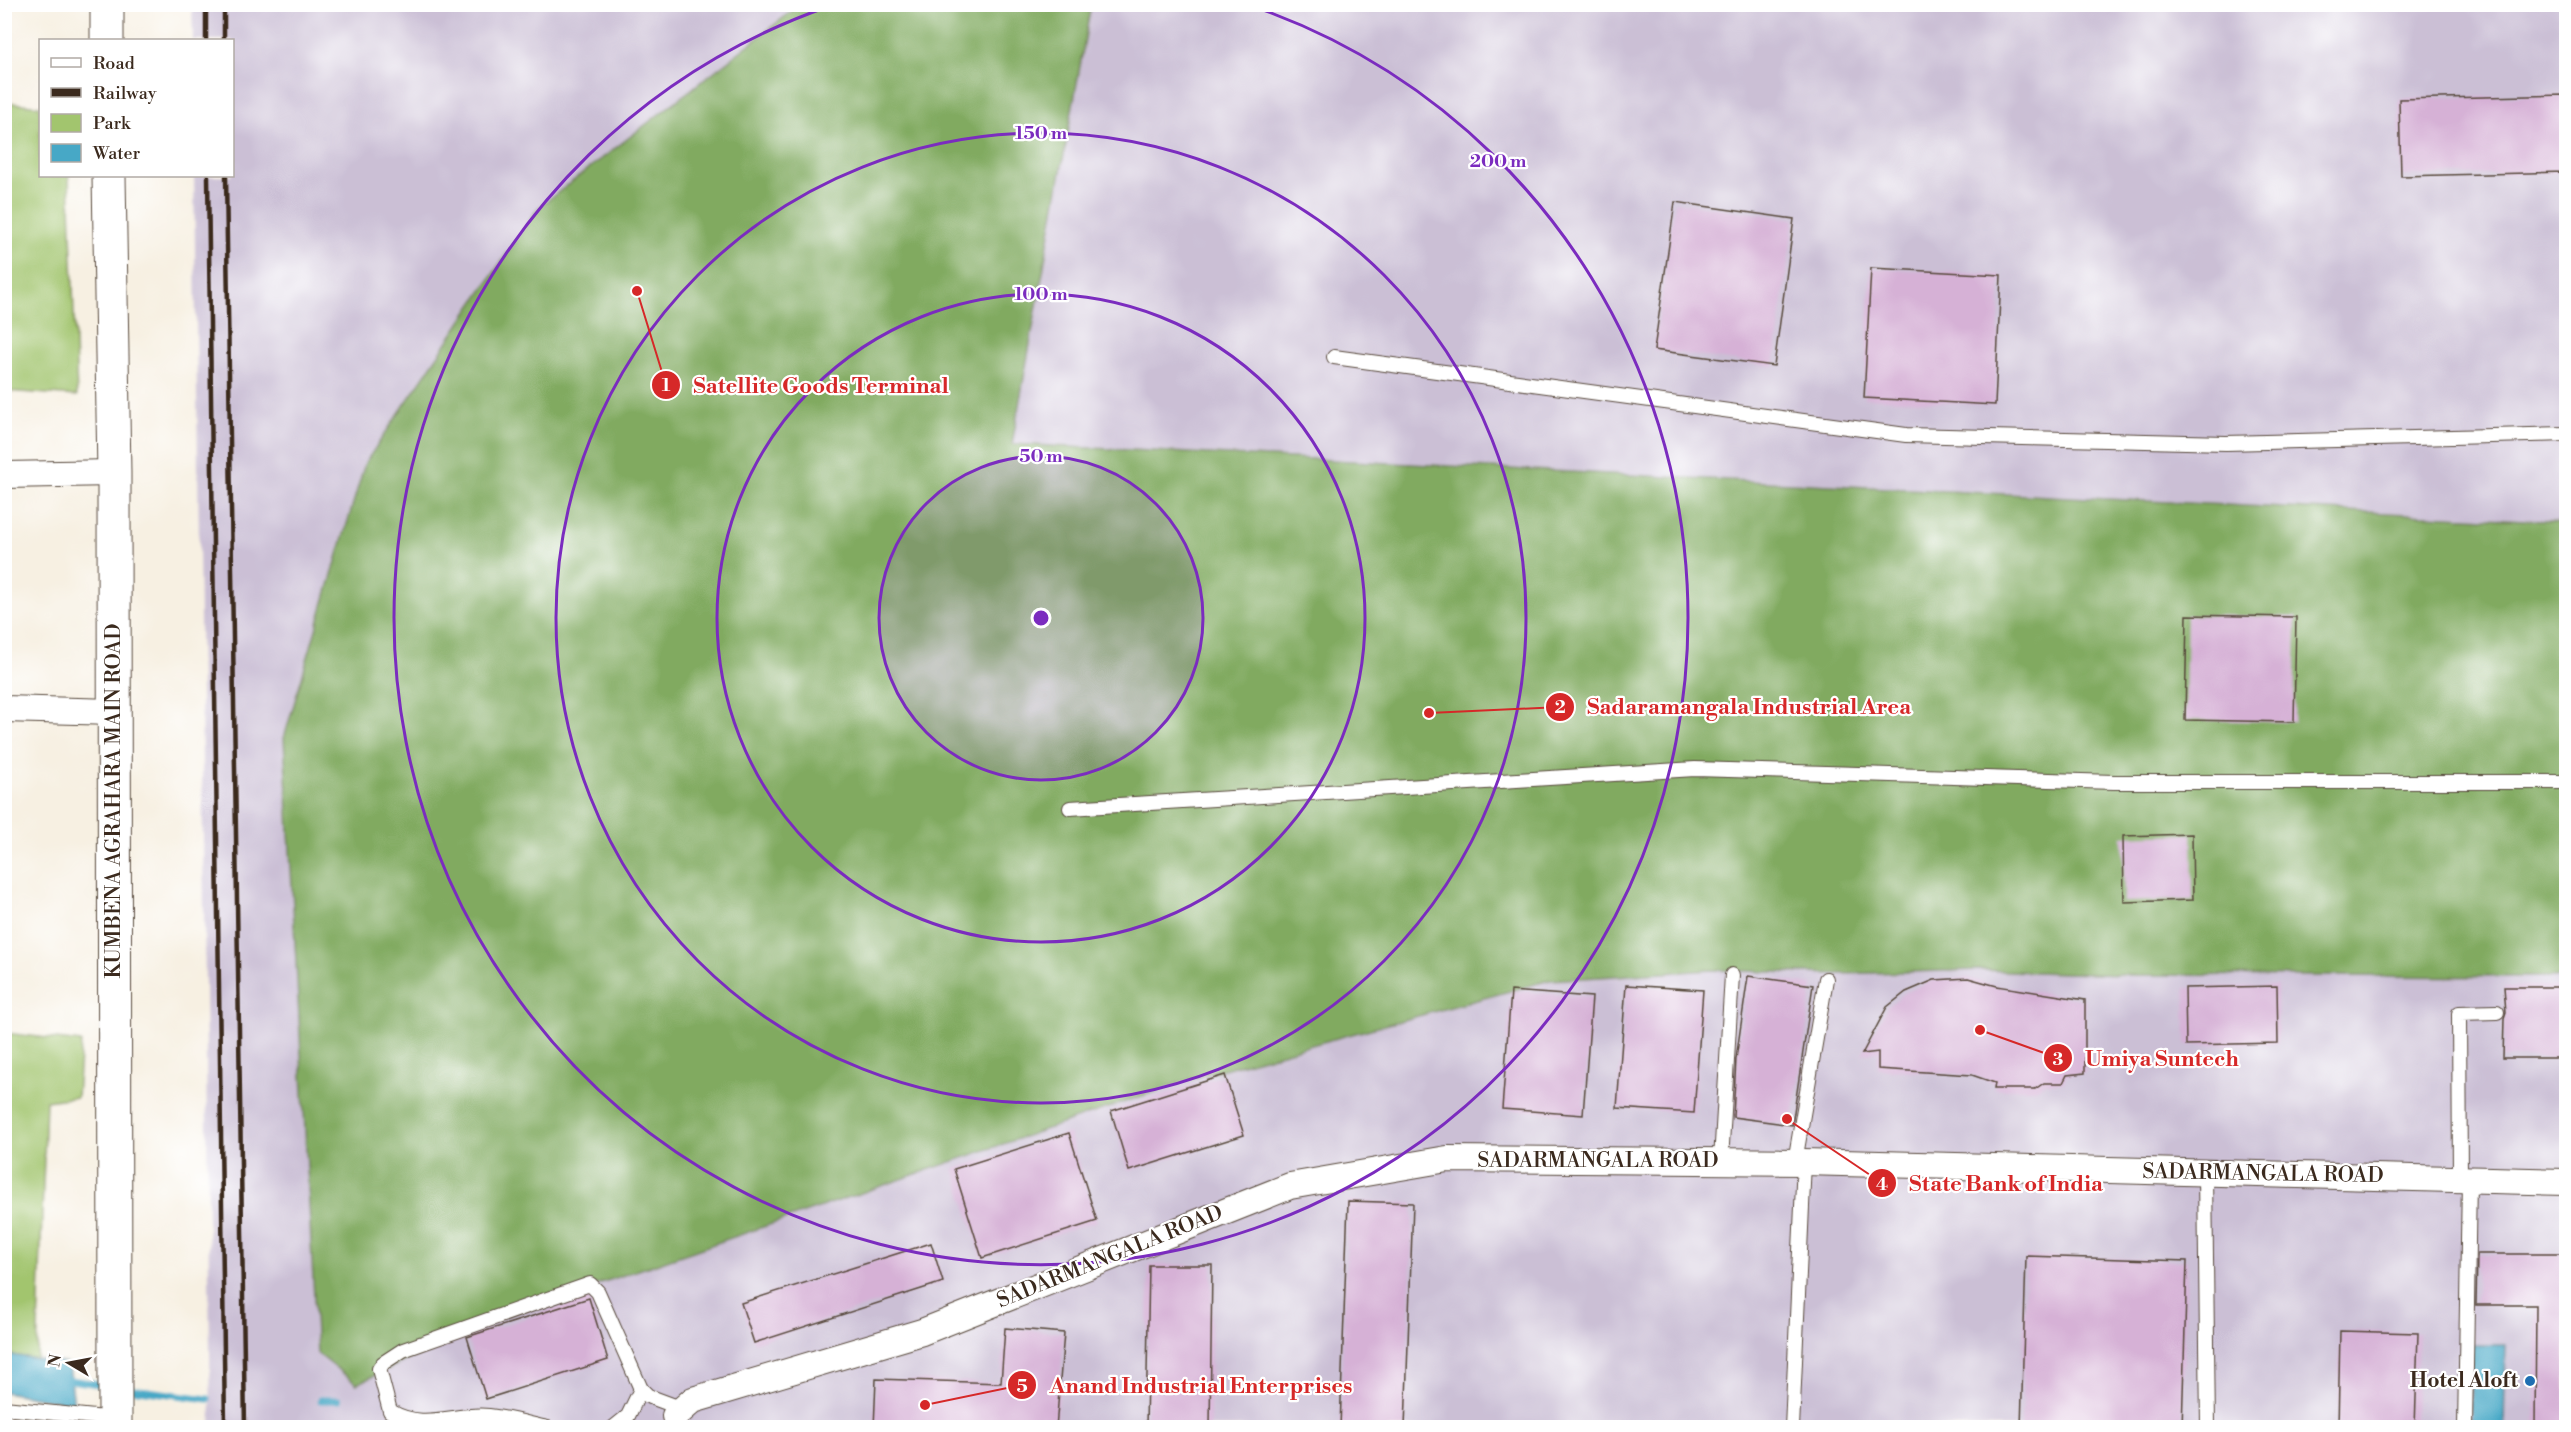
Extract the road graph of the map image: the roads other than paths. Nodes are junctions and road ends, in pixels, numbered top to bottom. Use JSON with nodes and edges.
{"nodes":[{"id":1,"x":107,"y":4,"type":"edge"},
{"id":2,"x":107,"y":39,"type":"edge"},
{"id":3,"x":110,"y":177,"type":"edge"},
{"id":4,"x":1334,"y":357,"type":"dead end"},
{"id":5,"x":2566,"y":434,"type":"edge"},
{"id":6,"x":114,"y":473,"type":"junction"},
{"id":7,"x":4,"y":475,"type":"edge"},
{"id":8,"x":4,"y":709,"type":"edge"},
{"id":9,"x":114,"y":711,"type":"junction"},
{"id":10,"x":2566,"y":782,"type":"edge"},
{"id":11,"x":1070,"y":808,"type":"dead end"},
{"id":12,"x":1732,"y":975,"type":"dead end"},
{"id":13,"x":1826,"y":979,"type":"dead end"},
{"id":14,"x":2497,"y":1012,"type":"dead end"},
{"id":15,"x":1721,"y":1161,"type":"junction"},
{"id":16,"x":1800,"y":1162,"type":"junction"},
{"id":17,"x":2205,"y":1173,"type":"junction"},
{"id":18,"x":2464,"y":1179,"type":"junction"},
{"id":19,"x":2566,"y":1182,"type":"edge"},
{"id":20,"x":641,"y":1389,"type":"junction"},
{"id":21,"x":115,"y":1405,"type":"edge"},
{"id":22,"x":4,"y":1408,"type":"edge"},
{"id":23,"x":679,"y":1412,"type":"joint"},
{"id":24,"x":548,"y":1428,"type":"edge"},
{"id":25,"x":613,"y":1428,"type":"edge"},
{"id":26,"x":1792,"y":1428,"type":"edge"},
{"id":27,"x":2208,"y":1428,"type":"edge"},
{"id":28,"x":2465,"y":1428,"type":"edge"}],
"edges":[{"from":1,"to":2,"type":"street"},
{"from":3,"to":6,"type":"street","name":"KUMBENA AGRAHARA MAIN ROAD"},
{"from":4,"to":5,"type":"lane"},
{"from":6,"to":7,"type":"street"},
{"from":6,"to":9,"type":"street","name":"KUMBENA AGRAHARA MAIN ROAD"},
{"from":8,"to":9,"type":"street"},
{"from":9,"to":21,"type":"street","name":"KUMBENA AGRAHARA MAIN ROAD"},
{"from":10,"to":11,"type":"lane"},
{"from":12,"to":15,"type":"lane"},
{"from":13,"to":16,"type":"lane"},
{"from":14,"to":18,"type":"lane"},
{"from":15,"to":16,"type":"street","name":"SADARMANGALA ROAD"},
{"from":15,"to":23,"type":"street","name":"SADARMANGALA ROAD"},
{"from":16,"to":17,"type":"street","name":"SADARMANGALA ROAD"},
{"from":16,"to":26,"type":"lane"},
{"from":17,"to":18,"type":"street","name":"SADARMANGALA ROAD"},
{"from":17,"to":27,"type":"lane"},
{"from":18,"to":19,"type":"street","name":"SADARMANGALA ROAD"},
{"from":18,"to":28,"type":"lane"},
{"from":20,"to":23,"type":"lane"},
{"from":20,"to":24,"type":"lane"},
{"from":20,"to":25,"type":"lane"},
{"from":21,"to":22,"type":"lane"}]}
